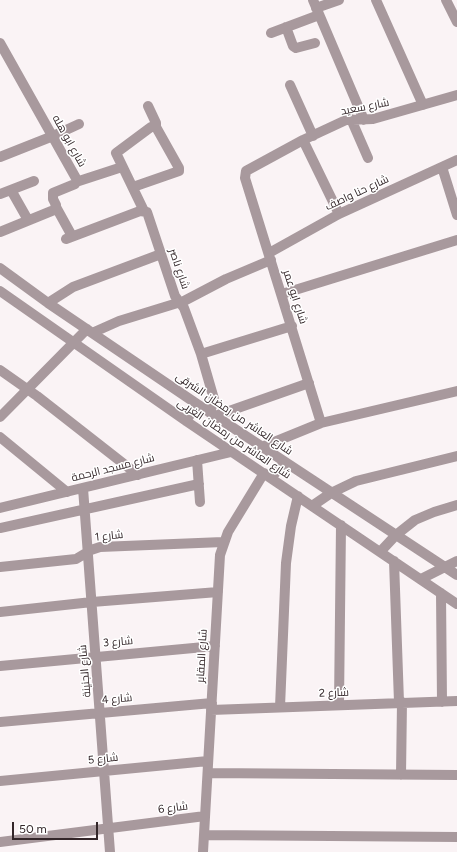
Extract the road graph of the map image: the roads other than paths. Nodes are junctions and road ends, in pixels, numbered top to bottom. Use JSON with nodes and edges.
{"nodes":[{"id":1,"x":338,"y":0,"type":"edge"},
{"id":2,"x":376,"y":0,"type":"edge"},
{"id":3,"x":448,"y":0,"type":"edge"},
{"id":4,"x":316,"y":8,"type":"edge"},
{"id":5,"x":457,"y":22,"type":"edge"},
{"id":6,"x":286,"y":27,"type":"junction"},
{"id":7,"x":271,"y":33,"type":"dead end"},
{"id":8,"x":0,"y":43,"type":"edge"},
{"id":9,"x":315,"y":43,"type":"dead end"},
{"id":10,"x":290,"y":85,"type":"dead end"},
{"id":11,"x":457,"y":95,"type":"edge"},
{"id":12,"x":423,"y":105,"type":"junction"},
{"id":13,"x":148,"y":106,"type":"dead end"},
{"id":14,"x":351,"y":119,"type":"junction"},
{"id":15,"x":364,"y":120,"type":"junction"},
{"id":16,"x":79,"y":124,"type":"dead end"},
{"id":17,"x":156,"y":127,"type":"junction"},
{"id":18,"x":53,"y":136,"type":"junction"},
{"id":19,"x":308,"y":138,"type":"junction"},
{"id":20,"x":0,"y":157,"type":"edge"},
{"id":21,"x":368,"y":158,"type":"dead end"},
{"id":22,"x":457,"y":160,"type":"edge"},
{"id":23,"x":122,"y":167,"type":"junction"},
{"id":24,"x":442,"y":167,"type":"junction"},
{"id":25,"x":245,"y":178,"type":"joint"},
{"id":26,"x":34,"y":181,"type":"dead end"},
{"id":27,"x":76,"y":182,"type":"junction"},
{"id":28,"x":134,"y":187,"type":"junction"},
{"id":29,"x":11,"y":190,"type":"junction"},
{"id":30,"x":0,"y":194,"type":"edge"},
{"id":31,"x":56,"y":207,"type":"junction"},
{"id":32,"x":144,"y":211,"type":"junction"},
{"id":33,"x":339,"y":214,"type":"junction"},
{"id":34,"x":457,"y":214,"type":"edge"},
{"id":35,"x":28,"y":220,"type":"junction"},
{"id":36,"x":0,"y":232,"type":"edge"},
{"id":37,"x":457,"y":240,"type":"edge"},
{"id":38,"x":161,"y":254,"type":"junction"},
{"id":39,"x":270,"y":256,"type":"junction"},
{"id":40,"x":0,"y":268,"type":"edge"},
{"id":41,"x":0,"y":291,"type":"edge"},
{"id":42,"x":282,"y":294,"type":"junction"},
{"id":43,"x":180,"y":302,"type":"junction"},
{"id":44,"x":48,"y":303,"type":"junction"},
{"id":45,"x":292,"y":326,"type":"junction"},
{"id":46,"x":89,"y":331,"type":"junction"},
{"id":47,"x":74,"y":343,"type":"junction"},
{"id":48,"x":201,"y":354,"type":"junction"},
{"id":49,"x":0,"y":370,"type":"edge"},
{"id":50,"x":309,"y":383,"type":"junction"},
{"id":51,"x":28,"y":390,"type":"junction"},
{"id":52,"x":457,"y":391,"type":"edge"},
{"id":53,"x":197,"y":404,"type":"junction"},
{"id":54,"x":213,"y":414,"type":"junction"},
{"id":55,"x":0,"y":417,"type":"edge"},
{"id":56,"x":186,"y":421,"type":"junction"},
{"id":57,"x":321,"y":423,"type":"junction"},
{"id":58,"x":0,"y":437,"type":"edge"},
{"id":59,"x":262,"y":447,"type":"junction"},
{"id":60,"x":232,"y":452,"type":"junction"},
{"id":61,"x":457,"y":456,"type":"edge"},
{"id":62,"x":197,"y":460,"type":"junction"},
{"id":63,"x":285,"y":462,"type":"junction"},
{"id":64,"x":138,"y":475,"type":"junction"},
{"id":65,"x":267,"y":476,"type":"junction"},
{"id":66,"x":198,"y":484,"type":"junction"},
{"id":67,"x":83,"y":488,"type":"junction"},
{"id":68,"x":67,"y":492,"type":"junction"},
{"id":69,"x":331,"y":492,"type":"junction"},
{"id":70,"x":298,"y":496,"type":"junction"},
{"id":71,"x":200,"y":502,"type":"dead end"},
{"id":72,"x":457,"y":505,"type":"edge"},
{"id":73,"x":312,"y":506,"type":"junction"},
{"id":74,"x":0,"y":508,"type":"edge"},
{"id":75,"x":85,"y":510,"type":"junction"},
{"id":76,"x":341,"y":525,"type":"junction"},
{"id":77,"x":0,"y":528,"type":"edge"},
{"id":78,"x":396,"y":535,"type":"junction"},
{"id":79,"x":223,"y":542,"type":"junction"},
{"id":80,"x":88,"y":552,"type":"junction"},
{"id":81,"x":380,"y":552,"type":"junction"},
{"id":82,"x":394,"y":561,"type":"junction"},
{"id":83,"x":457,"y":561,"type":"edge"},
{"id":84,"x":444,"y":566,"type":"junction"},
{"id":85,"x":0,"y":568,"type":"edge"},
{"id":86,"x":457,"y":575,"type":"edge"},
{"id":87,"x":421,"y":579,"type":"junction"},
{"id":88,"x":218,"y":592,"type":"junction"},
{"id":89,"x":441,"y":593,"type":"junction"},
{"id":90,"x":92,"y":602,"type":"junction"},
{"id":91,"x":457,"y":604,"type":"edge"},
{"id":92,"x":0,"y":612,"type":"edge"},
{"id":93,"x":215,"y":646,"type":"junction"},
{"id":94,"x":96,"y":656,"type":"junction"},
{"id":95,"x":0,"y":666,"type":"edge"},
{"id":96,"x":457,"y":701,"type":"edge"},
{"id":97,"x":400,"y":702,"type":"junction"},
{"id":98,"x":442,"y":702,"type":"junction"},
{"id":99,"x":339,"y":704,"type":"junction"},
{"id":100,"x":211,"y":706,"type":"junction"},
{"id":101,"x":280,"y":707,"type":"junction"},
{"id":102,"x":100,"y":712,"type":"junction"},
{"id":103,"x":0,"y":722,"type":"edge"},
{"id":104,"x":208,"y":761,"type":"junction"},
{"id":105,"x":104,"y":771,"type":"junction"},
{"id":106,"x":208,"y":773,"type":"junction"},
{"id":107,"x":401,"y":775,"type":"junction"},
{"id":108,"x":457,"y":776,"type":"edge"},
{"id":109,"x":0,"y":781,"type":"edge"},
{"id":110,"x":205,"y":816,"type":"junction"},
{"id":111,"x":108,"y":827,"type":"junction"},
{"id":112,"x":204,"y":835,"type":"junction"},
{"id":113,"x":457,"y":837,"type":"edge"},
{"id":114,"x":0,"y":842,"type":"edge"},
{"id":115,"x":110,"y":852,"type":"edge"},
{"id":116,"x":203,"y":852,"type":"edge"}],
"edges":[{"from":1,"to":4,"type":"street"},
{"from":2,"to":12,"type":"street"},
{"from":3,"to":5,"type":"street"},
{"from":4,"to":6,"type":"street"},
{"from":4,"to":15,"type":"street"},
{"from":6,"to":7,"type":"street"},
{"from":6,"to":9,"type":"street"},
{"from":8,"to":18,"type":"street","name":"شارع ابو هله"},
{"from":10,"to":19,"type":"street"},
{"from":11,"to":12,"type":"street","name":"شارع سعيد"},
{"from":12,"to":15,"type":"street","name":"شارع سعيد"},
{"from":13,"to":17,"type":"street"},
{"from":14,"to":15,"type":"street","name":"شارع سعيد"},
{"from":14,"to":19,"type":"street","name":"شارع سعيد"},
{"from":14,"to":21,"type":"street"},
{"from":16,"to":18,"type":"street"},
{"from":17,"to":23,"type":"street"},
{"from":17,"to":28,"type":"street"},
{"from":18,"to":20,"type":"street"},
{"from":18,"to":27,"type":"street","name":"شارع ابو هله"},
{"from":19,"to":25,"type":"street","name":"شارع سعيد"},
{"from":19,"to":33,"type":"street"},
{"from":22,"to":24,"type":"street","name":"شارع حنا واصف"},
{"from":23,"to":27,"type":"street"},
{"from":23,"to":28,"type":"street","name":"شارع ناصر"},
{"from":24,"to":33,"type":"street","name":"شارع حنا واصف"},
{"from":24,"to":34,"type":"street"},
{"from":25,"to":39,"type":"street","name":"شارع ابو عمر"},
{"from":26,"to":29,"type":"street"},
{"from":27,"to":31,"type":"street","name":"شارع ابو هله"},
{"from":28,"to":32,"type":"street","name":"شارع ناصر"},
{"from":29,"to":30,"type":"street"},
{"from":29,"to":35,"type":"street"},
{"from":31,"to":32,"type":"street"},
{"from":31,"to":35,"type":"street"},
{"from":32,"to":38,"type":"street","name":"شارع ناصر"},
{"from":33,"to":39,"type":"street","name":"شارع حنا واصف"},
{"from":35,"to":36,"type":"street"},
{"from":37,"to":42,"type":"street"},
{"from":38,"to":43,"type":"street","name":"شارع ناصر"},
{"from":38,"to":44,"type":"street"},
{"from":39,"to":42,"type":"street","name":"شارع ابو عمر"},
{"from":39,"to":43,"type":"street","name":"شارع حنا واصف"},
{"from":40,"to":44,"type":"street","name":"شارع العاشر من رمضان الشرقى"},
{"from":41,"to":47,"type":"street","name":"شارع العاشر من رمضان الغربى"},
{"from":42,"to":45,"type":"street","name":"شارع ابو عمر"},
{"from":43,"to":46,"type":"street","name":"شارع حنا واصف"},
{"from":43,"to":48,"type":"street","name":"شارع ناصر"},
{"from":44,"to":46,"type":"street","name":"شارع العاشر من رمضان الشرقى"},
{"from":45,"to":48,"type":"street"},
{"from":45,"to":50,"type":"street","name":"شارع ابو عمر"},
{"from":46,"to":47,"type":"street"},
{"from":46,"to":53,"type":"street","name":"شارع العاشر من رمضان الشرقى"},
{"from":47,"to":51,"type":"street"},
{"from":47,"to":56,"type":"street","name":"شارع العاشر من رمضان الغربى"},
{"from":48,"to":54,"type":"street","name":"شارع ناصر"},
{"from":49,"to":51,"type":"street"},
{"from":50,"to":54,"type":"street"},
{"from":50,"to":57,"type":"street","name":"شارع ابو عمر"},
{"from":51,"to":55,"type":"street"},
{"from":51,"to":64,"type":"street"},
{"from":52,"to":57,"type":"street"},
{"from":53,"to":54,"type":"street","name":"شارع العاشر من رمضان الشرقى"},
{"from":53,"to":56,"type":"street"},
{"from":54,"to":59,"type":"street","name":"شارع العاشر من رمضان الشرقى"},
{"from":56,"to":60,"type":"street","name":"شارع العاشر من رمضان الغربى"},
{"from":57,"to":59,"type":"street"},
{"from":58,"to":68,"type":"street"},
{"from":59,"to":63,"type":"street","name":"شارع العاشر من رمضان الشرقى"},
{"from":60,"to":62,"type":"street","name":"شارع مسجد الرحمة"},
{"from":60,"to":65,"type":"street","name":"شارع العاشر من رمضان الغربى"},
{"from":61,"to":69,"type":"street"},
{"from":62,"to":64,"type":"street","name":"شارع مسجد الرحمة"},
{"from":62,"to":66,"type":"street"},
{"from":63,"to":65,"type":"street","name":"شارع المقابر"},
{"from":63,"to":69,"type":"street","name":"شارع العاشر من رمضان الشرقى"},
{"from":64,"to":67,"type":"street","name":"شارع مسجد الرحمة"},
{"from":65,"to":70,"type":"street","name":"شارع العاشر من رمضان الغربى"},
{"from":65,"to":79,"type":"street","name":"شارع المقابر"},
{"from":66,"to":71,"type":"street"},
{"from":66,"to":75,"type":"street"},
{"from":67,"to":68,"type":"street","name":"شارع مسجد الرحمة"},
{"from":67,"to":75,"type":"street","name":"شارع الجنينة"},
{"from":68,"to":74,"type":"street","name":"شارع مسجد الرحمة"},
{"from":69,"to":73,"type":"street"},
{"from":69,"to":78,"type":"street","name":"شارع العاشر من رمضان الشرقى"},
{"from":70,"to":73,"type":"street","name":"شارع العاشر من رمضان الغربى"},
{"from":70,"to":101,"type":"street"},
{"from":72,"to":78,"type":"street"},
{"from":73,"to":76,"type":"street","name":"شارع العاشر من رمضان الغربى"},
{"from":75,"to":77,"type":"street"},
{"from":75,"to":80,"type":"street","name":"شارع الجنينة"},
{"from":76,"to":81,"type":"street","name":"شارع العاشر من رمضان الغربى"},
{"from":76,"to":99,"type":"street"},
{"from":78,"to":81,"type":"street"},
{"from":78,"to":84,"type":"street","name":"شارع العاشر من رمضان الشرقى"},
{"from":79,"to":80,"type":"street","name":"شارع 1"},
{"from":79,"to":88,"type":"street","name":"شارع المقابر"},
{"from":80,"to":85,"type":"street","name":"شارع 1"},
{"from":80,"to":90,"type":"street","name":"شارع الجنينة"},
{"from":81,"to":82,"type":"street","name":"شارع العاشر من رمضان الغربى"},
{"from":82,"to":87,"type":"street","name":"شارع العاشر من رمضان الغربى"},
{"from":82,"to":97,"type":"street"},
{"from":83,"to":84,"type":"street"},
{"from":84,"to":86,"type":"street","name":"شارع العاشر من رمضان الشرقى"},
{"from":84,"to":87,"type":"street"},
{"from":87,"to":89,"type":"street","name":"شارع العاشر من رمضان الغربى"},
{"from":88,"to":90,"type":"street"},
{"from":88,"to":93,"type":"street","name":"شارع المقابر"},
{"from":89,"to":91,"type":"street","name":"شارع العاشر من رمضان الغربى"},
{"from":89,"to":98,"type":"street"},
{"from":90,"to":92,"type":"street"},
{"from":90,"to":94,"type":"street","name":"شارع الجنينة"},
{"from":93,"to":94,"type":"street","name":"شارع 3"},
{"from":93,"to":100,"type":"street","name":"شارع المقابر"},
{"from":94,"to":95,"type":"street","name":"شارع 3"},
{"from":94,"to":102,"type":"street","name":"شارع الجنينة"},
{"from":96,"to":98,"type":"street","name":"شارع 2"},
{"from":97,"to":98,"type":"street","name":"شارع 2"},
{"from":97,"to":99,"type":"street","name":"شارع 2"},
{"from":97,"to":107,"type":"street"},
{"from":99,"to":101,"type":"street","name":"شارع 2"},
{"from":100,"to":101,"type":"street","name":"شارع 2"},
{"from":100,"to":102,"type":"street","name":"شارع 4"},
{"from":100,"to":104,"type":"street","name":"شارع المقابر"},
{"from":102,"to":103,"type":"street","name":"شارع 4"},
{"from":102,"to":105,"type":"street","name":"شارع الجنينة"},
{"from":104,"to":105,"type":"street","name":"شارع 5"},
{"from":104,"to":106,"type":"street","name":"شارع المقابر"},
{"from":105,"to":109,"type":"street","name":"شارع 5"},
{"from":105,"to":111,"type":"street","name":"شارع الجنينة"},
{"from":106,"to":107,"type":"street"},
{"from":106,"to":110,"type":"street","name":"شارع المقابر"},
{"from":107,"to":108,"type":"street"},
{"from":110,"to":111,"type":"street","name":"شارع 6"},
{"from":110,"to":112,"type":"street","name":"شارع المقابر"},
{"from":111,"to":114,"type":"street","name":"شارع 6"},
{"from":111,"to":115,"type":"street","name":"شارع الجنينة"},
{"from":112,"to":113,"type":"street"},
{"from":112,"to":116,"type":"street","name":"شارع المقابر"}]}
